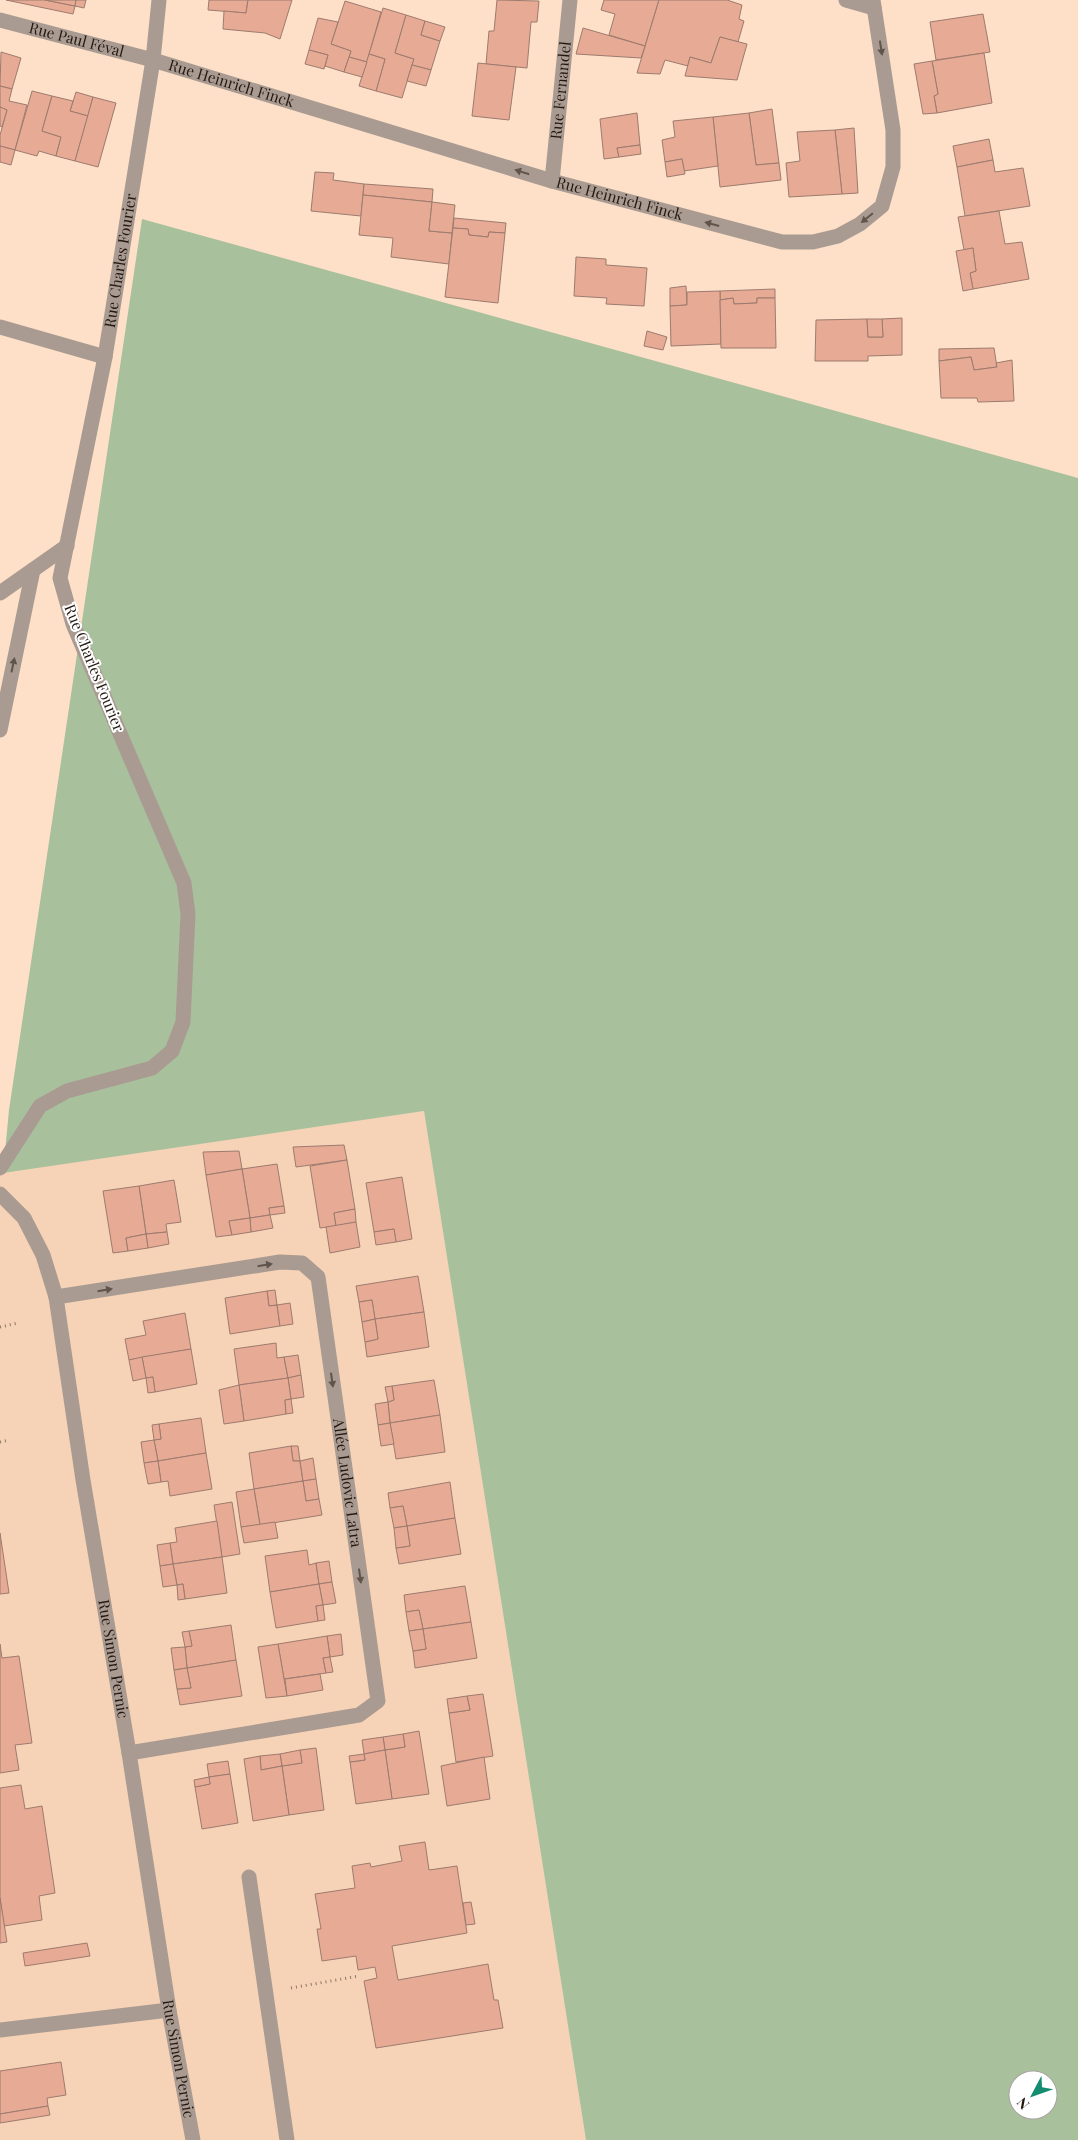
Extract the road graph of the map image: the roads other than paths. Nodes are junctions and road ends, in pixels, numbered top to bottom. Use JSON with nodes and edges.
{"nodes":[{"id":1,"x":159,"y":0,"type":"edge"},
{"id":2,"x":570,"y":0,"type":"edge"},
{"id":3,"x":846,"y":0,"type":"edge"},
{"id":4,"x":874,"y":4,"type":"edge"},
{"id":5,"x":0,"y":20,"type":"edge"},
{"id":6,"x":153,"y":60,"type":"junction"},
{"id":7,"x":552,"y":181,"type":"junction"},
{"id":8,"x":0,"y":327,"type":"edge"},
{"id":9,"x":105,"y":357,"type":"junction"},
{"id":10,"x":67,"y":546,"type":"junction"},
{"id":11,"x":33,"y":570,"type":"junction"},
{"id":12,"x":0,"y":593,"type":"edge"},
{"id":13,"x":0,"y":730,"type":"edge"},
{"id":14,"x":0,"y":1168,"type":"edge"},
{"id":15,"x":0,"y":1194,"type":"edge"},
{"id":16,"x":56,"y":1297,"type":"junction"},
{"id":17,"x":129,"y":1752,"type":"junction"},
{"id":18,"x":249,"y":1877,"type":"dead end"},
{"id":19,"x":169,"y":2010,"type":"junction"},
{"id":20,"x":0,"y":2030,"type":"edge"},
{"id":21,"x":193,"y":2140,"type":"edge"},
{"id":22,"x":287,"y":2140,"type":"edge"}],
"edges":[{"from":1,"to":6,"type":"street","name":"Rue Charles Fourier"},
{"from":2,"to":7,"type":"street","name":"Rue Fernandel"},
{"from":3,"to":4,"type":"street"},
{"from":4,"to":7,"type":"street","name":"Rue Heinrich Finck","one_way":true},
{"from":5,"to":6,"type":"street","name":"Rue Paul Féval"},
{"from":7,"to":6,"type":"street","name":"Rue Heinrich Finck","one_way":true},
{"from":6,"to":9,"type":"street","name":"Rue Charles Fourier"},
{"from":8,"to":9,"type":"street"},
{"from":9,"to":10,"type":"street","name":"Rue Charles Fourier"},
{"from":10,"to":11,"type":"street"},
{"from":10,"to":14,"type":"street","name":"Rue Charles Fourier"},
{"from":11,"to":12,"type":"street"},
{"from":13,"to":11,"type":"street","one_way":true},
{"from":15,"to":16,"type":"street","name":"Rue Simon Pernic"},
{"from":16,"to":17,"type":"street","name":"Rue Simon Pernic"},
{"from":16,"to":17,"type":"street","name":"Allée Ludovic Latra","one_way":true},
{"from":17,"to":19,"type":"street","name":"Rue Simon Pernic"},
{"from":18,"to":22,"type":"street"},
{"from":19,"to":20,"type":"street"},
{"from":19,"to":21,"type":"street","name":"Rue Simon Pernic"}]}
